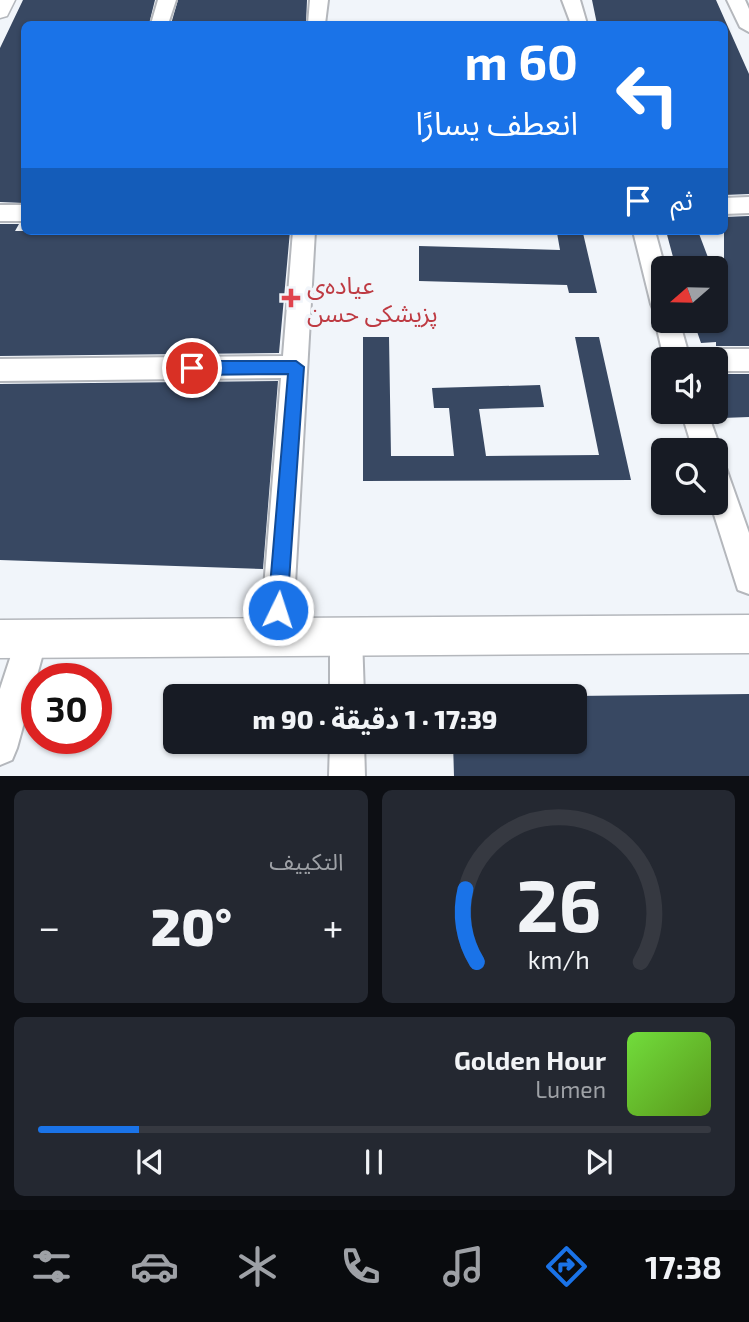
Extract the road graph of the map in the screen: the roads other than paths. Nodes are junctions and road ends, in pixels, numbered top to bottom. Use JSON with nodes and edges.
{"nodes":[{"id":1,"x":5,"y":0,"type":"edge"},
{"id":2,"x":167,"y":0,"type":"edge"},
{"id":3,"x":318,"y":0,"type":"edge"},
{"id":4,"x":571,"y":0,"type":"edge"},
{"id":5,"x":736,"y":0,"type":"edge"},
{"id":6,"x":0,"y":12,"type":"edge"},
{"id":7,"x":161,"y":21,"type":"edge"},
{"id":8,"x":317,"y":21,"type":"edge"},
{"id":9,"x":578,"y":21,"type":"edge"},
{"id":10,"x":749,"y":27,"type":"edge"},
{"id":11,"x":749,"y":205,"type":"edge"},
{"id":12,"x":728,"y":206,"type":"edge"},
{"id":13,"x":0,"y":213,"type":"edge"},
{"id":14,"x":21,"y":213,"type":"edge"},
{"id":15,"x":304,"y":235,"type":"edge"},
{"id":16,"x":645,"y":235,"type":"edge"},
{"id":17,"x":651,"y":258,"type":"edge"},
{"id":18,"x":728,"y":360,"type":"edge"},
{"id":19,"x":749,"y":360,"type":"edge"},
{"id":20,"x":296,"y":367,"type":"junction"},
{"id":21,"x":0,"y":370,"type":"edge"},
{"id":22,"x":728,"y":514,"type":"edge"},
{"id":23,"x":749,"y":579,"type":"edge"},
{"id":24,"x":749,"y":634,"type":"edge"},
{"id":25,"x":346,"y":636,"type":"junction"},
{"id":26,"x":276,"y":637,"type":"junction"},
{"id":27,"x":16,"y":639,"type":"edge"},
{"id":28,"x":346,"y":684,"type":"edge"},
{"id":29,"x":0,"y":748,"type":"edge"},
{"id":30,"x":347,"y":754,"type":"edge"},
{"id":31,"x":347,"y":776,"type":"edge"}],
"edges":[{"from":1,"to":6,"type":"street"},
{"from":2,"to":7,"type":"street"},
{"from":3,"to":8,"type":"street"},
{"from":4,"to":9,"type":"street"},
{"from":5,"to":10,"type":"street"},
{"from":11,"to":12,"type":"street"},
{"from":13,"to":14,"type":"street"},
{"from":15,"to":20,"type":"street"},
{"from":16,"to":17,"type":"street"},
{"from":18,"to":19,"type":"street"},
{"from":20,"to":21,"type":"street"},
{"from":20,"to":26,"type":"street"},
{"from":22,"to":23,"type":"street"},
{"from":24,"to":25,"type":"street"},
{"from":25,"to":26,"type":"street"},
{"from":25,"to":28,"type":"street"},
{"from":26,"to":27,"type":"street"},
{"from":27,"to":29,"type":"street"},
{"from":30,"to":31,"type":"street"}]}
